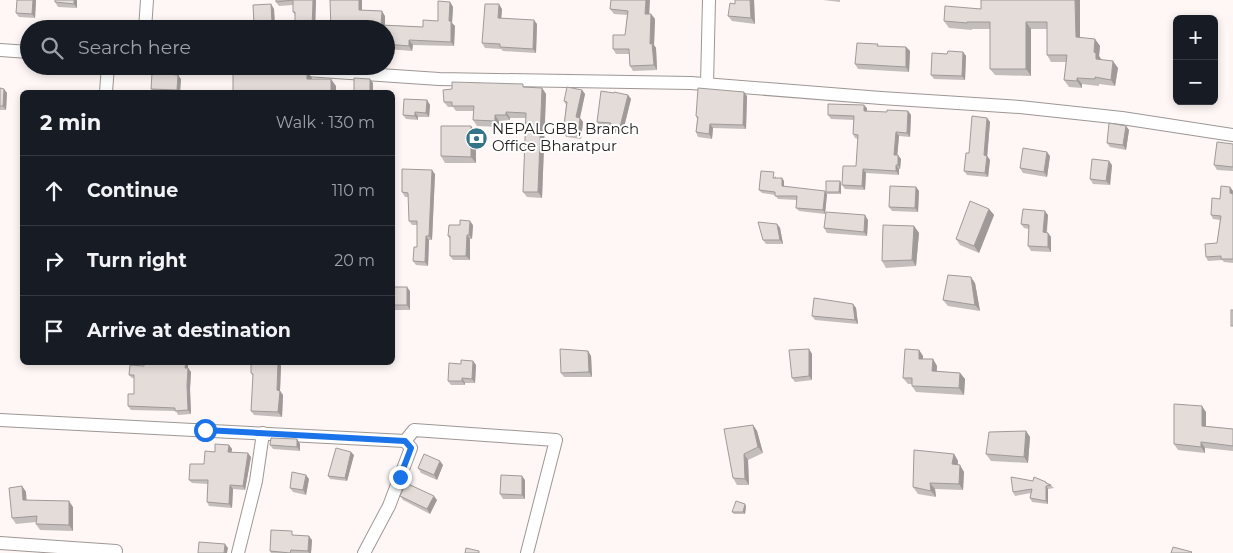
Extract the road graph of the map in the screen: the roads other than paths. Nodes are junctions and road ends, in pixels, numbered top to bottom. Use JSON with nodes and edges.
{"nodes":[{"id":1,"x":147,"y":0,"type":"edge"},
{"id":2,"x":709,"y":0,"type":"edge"},
{"id":3,"x":146,"y":20,"type":"edge"},
{"id":4,"x":0,"y":50,"type":"edge"},
{"id":5,"x":20,"y":51,"type":"edge"},
{"id":6,"x":107,"y":75,"type":"edge"},
{"id":7,"x":380,"y":75,"type":"edge"},
{"id":8,"x":707,"y":84,"type":"junction"},
{"id":9,"x":106,"y":90,"type":"edge"},
{"id":10,"x":1233,"y":135,"type":"edge"},
{"id":11,"x":0,"y":420,"type":"edge"},
{"id":12,"x":263,"y":433,"type":"junction"},
{"id":13,"x":405,"y":441,"type":"junction"},
{"id":14,"x":0,"y":543,"type":"edge"},
{"id":15,"x":15,"y":549,"type":"edge"},
{"id":16,"x":116,"y":551,"type":"dead end"},
{"id":17,"x":238,"y":553,"type":"edge"},
{"id":18,"x":364,"y":553,"type":"edge"},
{"id":19,"x":527,"y":553,"type":"edge"}],
"edges":[{"from":1,"to":3,"type":"street"},
{"from":2,"to":8,"type":"street"},
{"from":4,"to":5,"type":"street"},
{"from":6,"to":9,"type":"street"},
{"from":7,"to":8,"type":"street"},
{"from":8,"to":10,"type":"street"},
{"from":11,"to":12,"type":"street"},
{"from":12,"to":13,"type":"street"},
{"from":12,"to":17,"type":"street"},
{"from":13,"to":18,"type":"street"},
{"from":13,"to":19,"type":"street"},
{"from":14,"to":15,"type":"street"},
{"from":15,"to":16,"type":"street"}]}
